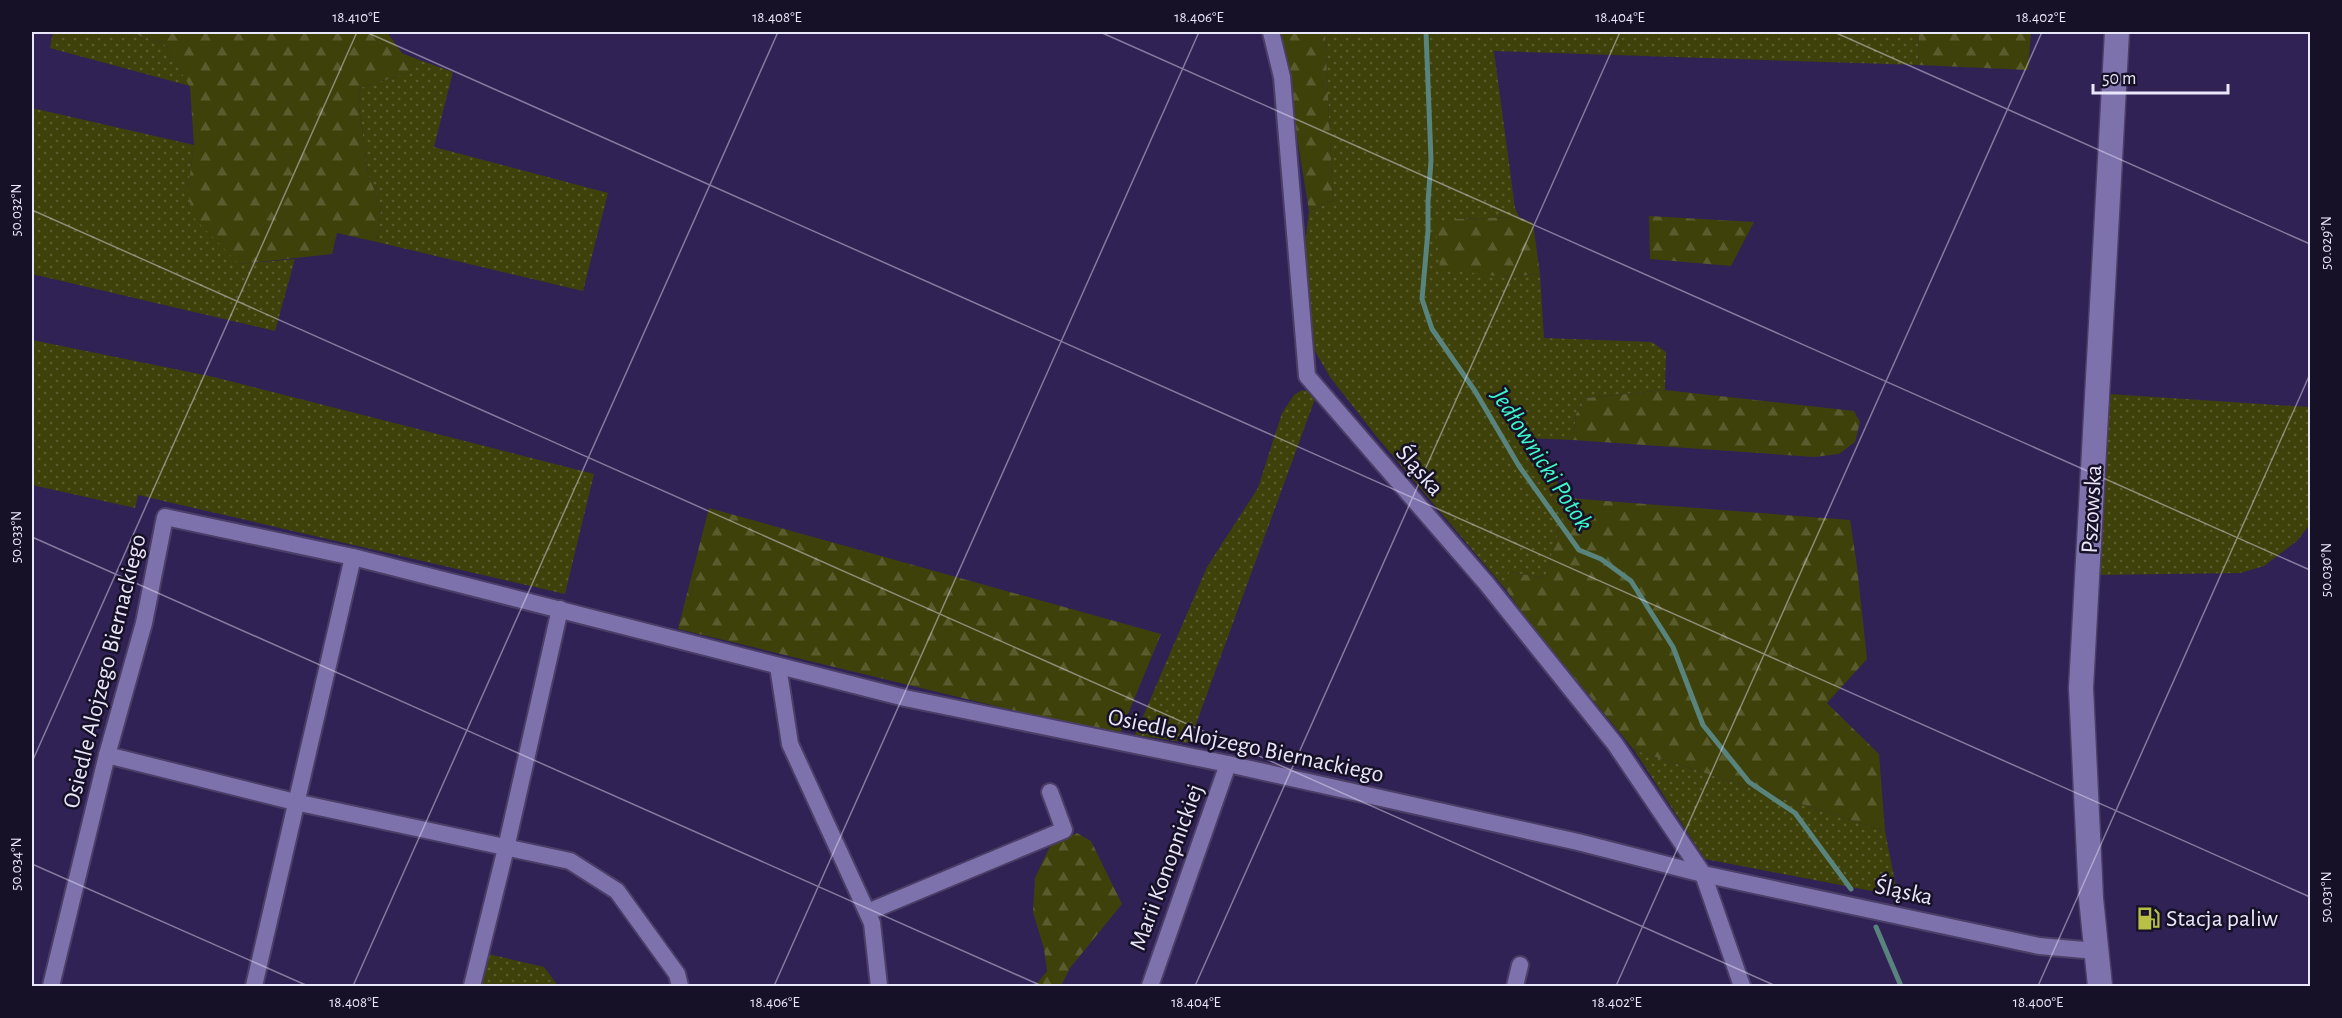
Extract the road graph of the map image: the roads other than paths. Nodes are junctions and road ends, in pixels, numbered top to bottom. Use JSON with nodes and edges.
{"nodes":[{"id":1,"x":1271,"y":32,"type":"edge"},
{"id":2,"x":2117,"y":32,"type":"edge"},
{"id":3,"x":353,"y":558,"type":"junction"},
{"id":4,"x":560,"y":609,"type":"junction"},
{"id":5,"x":778,"y":666,"type":"junction"},
{"id":6,"x":107,"y":755,"type":"junction"},
{"id":7,"x":1228,"y":764,"type":"junction"},
{"id":8,"x":1050,"y":792,"type":"dead end"},
{"id":9,"x":296,"y":802,"type":"junction"},
{"id":10,"x":506,"y":848,"type":"junction"},
{"id":11,"x":1703,"y":874,"type":"junction"},
{"id":12,"x":868,"y":912,"type":"junction"},
{"id":13,"x":2096,"y":951,"type":"junction"},
{"id":14,"x":1520,"y":965,"type":"dead end"},
{"id":15,"x":51,"y":987,"type":"edge"},
{"id":16,"x":254,"y":987,"type":"edge"},
{"id":17,"x":472,"y":987,"type":"edge"},
{"id":18,"x":680,"y":987,"type":"edge"},
{"id":19,"x":879,"y":987,"type":"edge"},
{"id":20,"x":1150,"y":987,"type":"edge"},
{"id":21,"x":1515,"y":987,"type":"edge"},
{"id":22,"x":1742,"y":987,"type":"edge"},
{"id":23,"x":2100,"y":987,"type":"edge"}],
"edges":[{"from":1,"to":11,"type":"street","name":"Śląska"},
{"from":2,"to":13,"type":"main road","name":"Pszowska"},
{"from":3,"to":4,"type":"street","name":"Osiedle Alojzego Biernackiego"},
{"from":3,"to":6,"type":"street","name":"Osiedle Alojzego Biernackiego"},
{"from":3,"to":9,"type":"street"},
{"from":4,"to":5,"type":"street","name":"Osiedle Alojzego Biernackiego"},
{"from":4,"to":10,"type":"street"},
{"from":5,"to":7,"type":"street","name":"Osiedle Alojzego Biernackiego"},
{"from":5,"to":12,"type":"street"},
{"from":6,"to":9,"type":"street"},
{"from":6,"to":15,"type":"street","name":"Osiedle Alojzego Biernackiego"},
{"from":7,"to":11,"type":"street","name":"Osiedle Alojzego Biernackiego"},
{"from":7,"to":20,"type":"street","name":"Marii Konopnickiej"},
{"from":8,"to":12,"type":"street"},
{"from":9,"to":10,"type":"street"},
{"from":9,"to":16,"type":"street"},
{"from":10,"to":17,"type":"street"},
{"from":10,"to":18,"type":"street"},
{"from":11,"to":13,"type":"street","name":"Śląska"},
{"from":11,"to":22,"type":"street","name":"Śląska"},
{"from":12,"to":19,"type":"street"},
{"from":13,"to":23,"type":"main road","name":"Pszowska"},
{"from":14,"to":21,"type":"street"}]}
